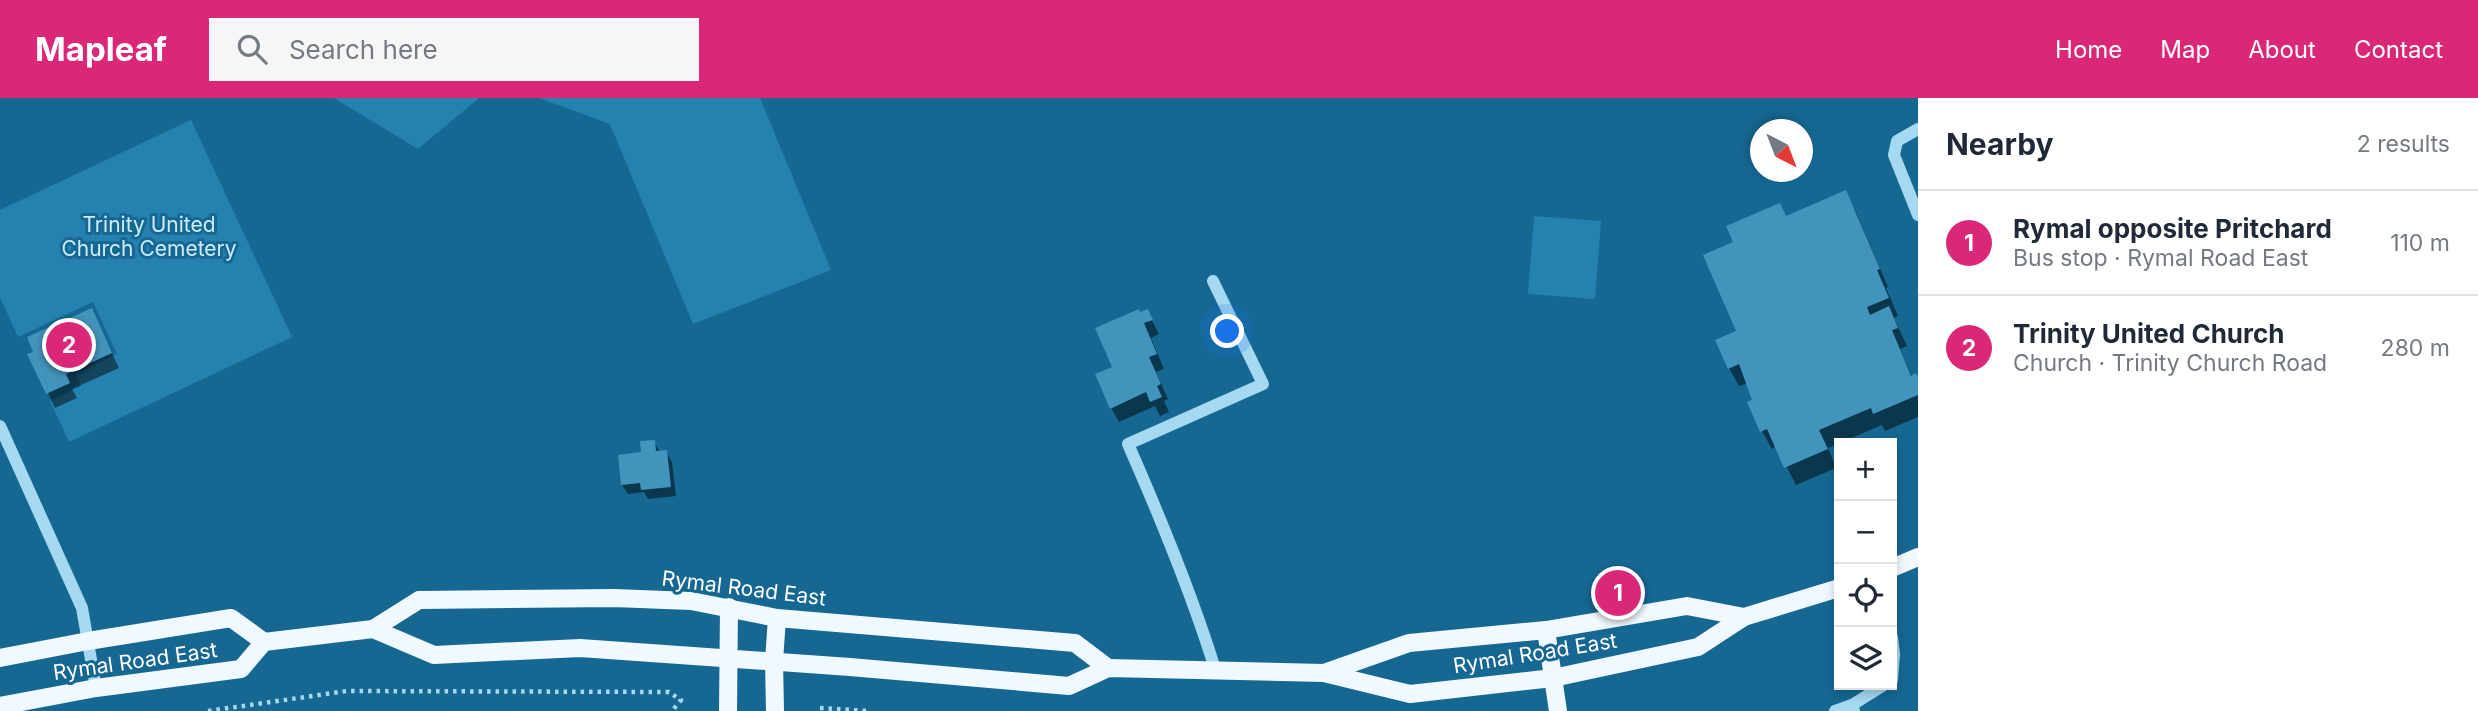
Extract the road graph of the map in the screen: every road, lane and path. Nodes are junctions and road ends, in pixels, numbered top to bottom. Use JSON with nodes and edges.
{"nodes":[{"id":1,"x":1918,"y":129,"type":"edge"},
{"id":2,"x":1918,"y":215,"type":"edge"},
{"id":3,"x":1213,"y":281,"type":"dead end"},
{"id":4,"x":0,"y":426,"type":"edge"},
{"id":5,"x":1918,"y":557,"type":"edge"},
{"id":6,"x":1897,"y":566,"type":"edge"},
{"id":7,"x":1834,"y":590,"type":"edge"},
{"id":8,"x":729,"y":607,"type":"junction"},
{"id":9,"x":1744,"y":617,"type":"junction"},
{"id":10,"x":777,"y":618,"type":"junction"},
{"id":11,"x":373,"y":629,"type":"junction"},
{"id":12,"x":1546,"y":629,"type":"junction"},
{"id":13,"x":88,"y":641,"type":"junction"},
{"id":14,"x":264,"y":642,"type":"junction"},
{"id":15,"x":0,"y":658,"type":"edge"},
{"id":16,"x":728,"y":660,"type":"junction"},
{"id":17,"x":774,"y":661,"type":"junction"},
{"id":18,"x":1108,"y":668,"type":"junction"},
{"id":19,"x":1216,"y":672,"type":"junction"},
{"id":20,"x":1325,"y":673,"type":"junction"},
{"id":21,"x":1553,"y":678,"type":"junction"},
{"id":22,"x":96,"y":688,"type":"junction"},
{"id":23,"x":1877,"y":690,"type":"edge"},
{"id":24,"x":0,"y":706,"type":"edge"},
{"id":25,"x":820,"y":708,"type":"dead end"},
{"id":26,"x":1853,"y":708,"type":"edge"},
{"id":27,"x":208,"y":711,"type":"edge"},
{"id":28,"x":672,"y":711,"type":"edge"},
{"id":29,"x":728,"y":711,"type":"edge"},
{"id":30,"x":775,"y":711,"type":"edge"},
{"id":31,"x":868,"y":711,"type":"edge"},
{"id":32,"x":1558,"y":711,"type":"edge"},
{"id":33,"x":1835,"y":711,"type":"edge"}],
"edges":[{"from":1,"to":2,"type":"street"},
{"from":3,"to":19,"type":"street"},
{"from":4,"to":13,"type":"street"},
{"from":5,"to":6,"type":"main road"},
{"from":7,"to":9,"type":"main road","name":"Rymal Road East"},
{"from":8,"to":10,"type":"main road","name":"Rymal Road East"},
{"from":8,"to":11,"type":"main road","name":"Rymal Road East"},
{"from":8,"to":16,"type":"main road"},
{"from":9,"to":12,"type":"main road","name":"Rymal Road East"},
{"from":9,"to":21,"type":"main road","name":"Rymal Road East"},
{"from":10,"to":17,"type":"main road"},
{"from":10,"to":18,"type":"main road","name":"Rymal Road East"},
{"from":11,"to":14,"type":"main road","name":"Rymal Road East"},
{"from":11,"to":16,"type":"main road","name":"Rymal Road East"},
{"from":12,"to":20,"type":"main road","name":"Rymal Road East"},
{"from":12,"to":21,"type":"main road"},
{"from":13,"to":14,"type":"main road","name":"Rymal Road East"},
{"from":13,"to":15,"type":"main road","name":"Rymal Road East"},
{"from":13,"to":22,"type":"street"},
{"from":14,"to":22,"type":"main road","name":"Rymal Road East"},
{"from":16,"to":17,"type":"main road","name":"Rymal Road East"},
{"from":16,"to":29,"type":"main road"},
{"from":17,"to":18,"type":"main road","name":"Rymal Road East"},
{"from":17,"to":30,"type":"main road"},
{"from":18,"to":19,"type":"main road","name":"Rymal Road East"},
{"from":19,"to":20,"type":"main road","name":"Rymal Road East"},
{"from":20,"to":21,"type":"main road","name":"Rymal Road East"},
{"from":21,"to":32,"type":"main road"},
{"from":22,"to":24,"type":"main road","name":"Rymal Road East"},
{"from":23,"to":26,"type":"street"},
{"from":25,"to":31,"type":"path"},
{"from":26,"to":33,"type":"street"},
{"from":27,"to":28,"type":"path"}]}
